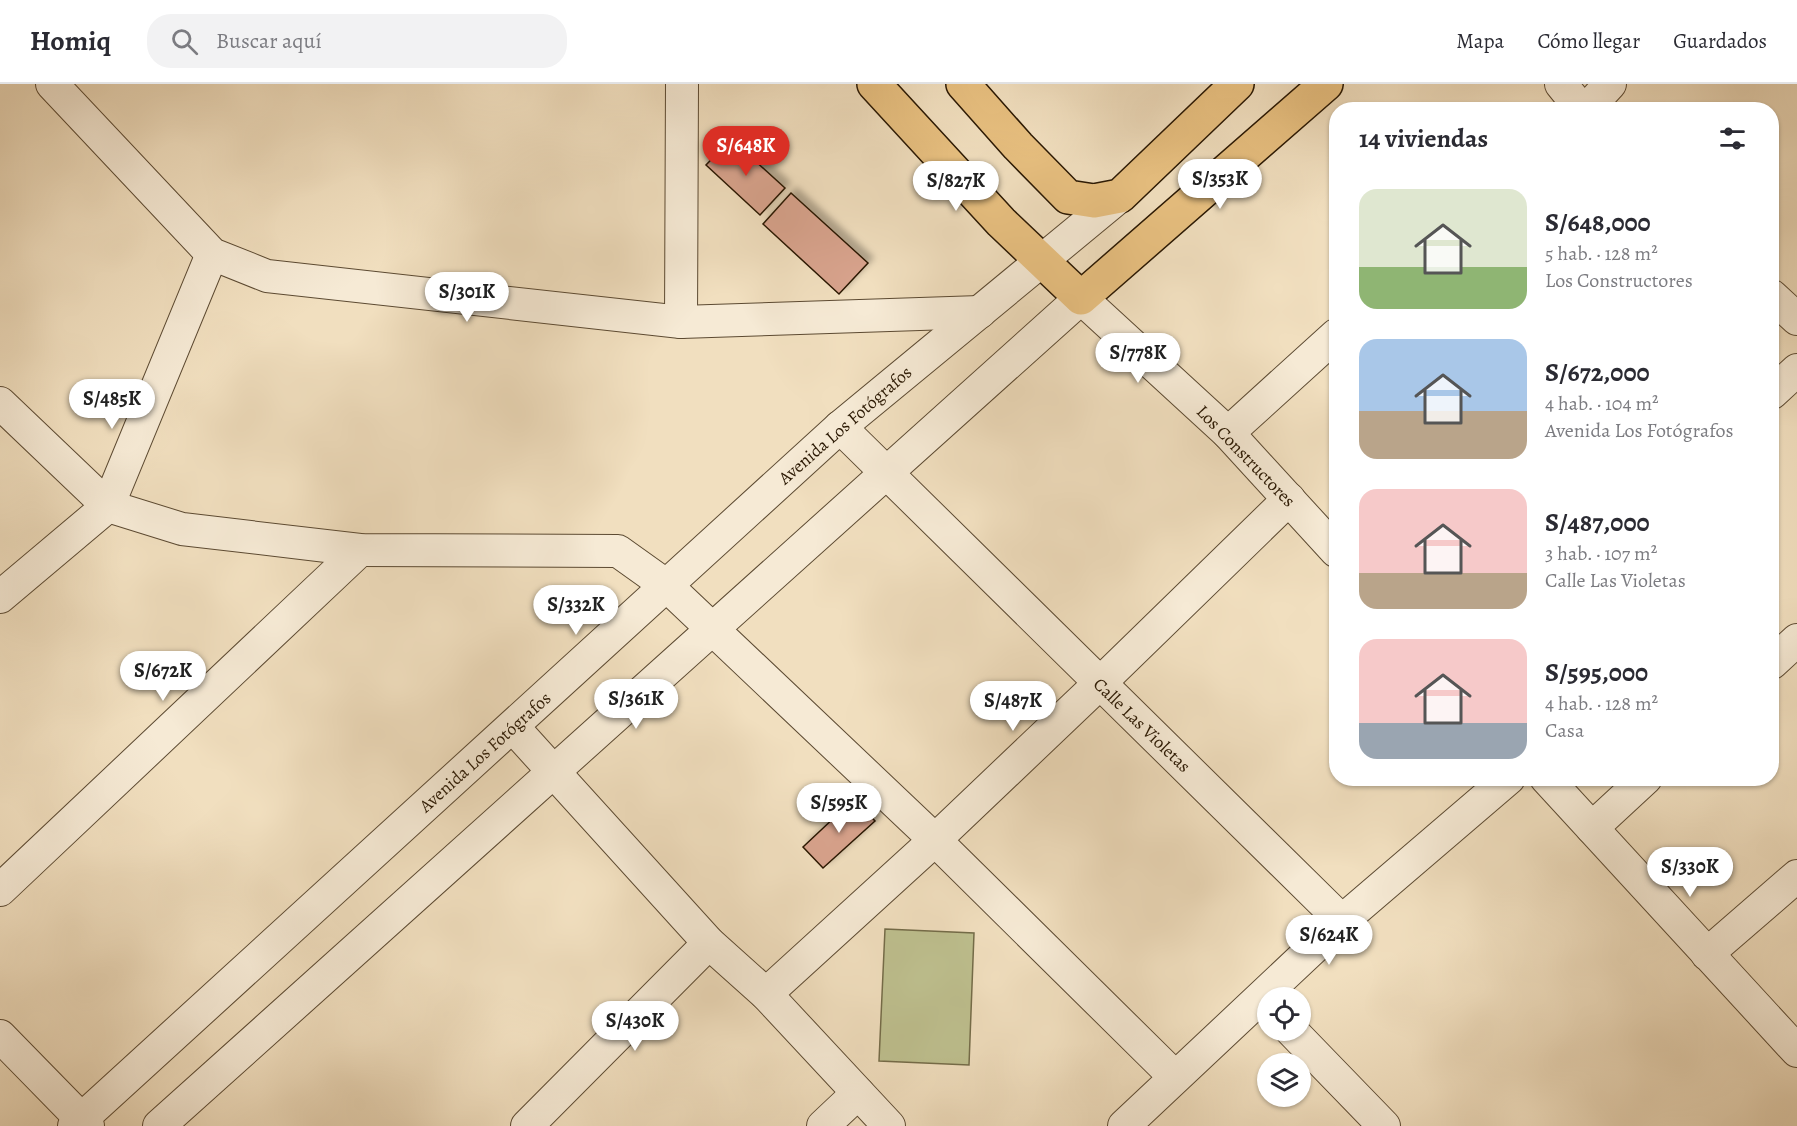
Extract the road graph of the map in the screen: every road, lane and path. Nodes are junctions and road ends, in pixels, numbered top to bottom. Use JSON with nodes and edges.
{"nodes":[{"id":1,"x":52,"y":84,"type":"edge"},
{"id":2,"x":682,"y":84,"type":"edge"},
{"id":3,"x":874,"y":84,"type":"edge"},
{"id":4,"x":963,"y":84,"type":"edge"},
{"id":5,"x":1237,"y":84,"type":"edge"},
{"id":6,"x":1326,"y":84,"type":"edge"},
{"id":7,"x":1561,"y":84,"type":"edge"},
{"id":8,"x":1610,"y":84,"type":"edge"},
{"id":9,"x":1577,"y":102,"type":"edge"},
{"id":10,"x":1592,"y":102,"type":"edge"},
{"id":11,"x":1120,"y":196,"type":"junction"},
{"id":12,"x":212,"y":254,"type":"junction"},
{"id":13,"x":1042,"y":261,"type":"junction"},
{"id":14,"x":1081,"y":298,"type":"junction"},
{"id":15,"x":1779,"y":302,"type":"edge"},
{"id":16,"x":980,"y":312,"type":"junction"},
{"id":17,"x":1797,"y":319,"type":"edge"},
{"id":18,"x":681,"y":322,"type":"junction"},
{"id":19,"x":1329,"y":341,"type":"edge"},
{"id":20,"x":1797,"y":370,"type":"edge"},
{"id":21,"x":1779,"y":387,"type":"edge"},
{"id":22,"x":0,"y":403,"type":"edge"},
{"id":23,"x":840,"y":427,"type":"junction"},
{"id":24,"x":1228,"y":433,"type":"junction"},
{"id":25,"x":886,"y":473,"type":"junction"},
{"id":26,"x":1288,"y":499,"type":"junction"},
{"id":27,"x":108,"y":506,"type":"junction"},
{"id":28,"x":1329,"y":543,"type":"edge"},
{"id":29,"x":360,"y":550,"type":"junction"},
{"id":30,"x":668,"y":586,"type":"junction"},
{"id":31,"x":0,"y":597,"type":"edge"},
{"id":32,"x":712,"y":628,"type":"junction"},
{"id":33,"x":1797,"y":640,"type":"edge"},
{"id":34,"x":1779,"y":657,"type":"edge"},
{"id":35,"x":1100,"y":683,"type":"junction"},
{"id":36,"x":513,"y":727,"type":"junction"},
{"id":37,"x":553,"y":771,"type":"junction"},
{"id":38,"x":1500,"y":786,"type":"edge"},
{"id":39,"x":1553,"y":786,"type":"edge"},
{"id":40,"x":1637,"y":786,"type":"edge"},
{"id":41,"x":1592,"y":828,"type":"junction"},
{"id":42,"x":935,"y":840,"type":"junction"},
{"id":43,"x":1797,"y":876,"type":"edge"},
{"id":44,"x":0,"y":890,"type":"edge"},
{"id":45,"x":1342,"y":921,"type":"junction"},
{"id":46,"x":709,"y":943,"type":"junction"},
{"id":47,"x":1707,"y":954,"type":"junction"},
{"id":48,"x":1278,"y":987,"type":"edge"},
{"id":49,"x":766,"y":994,"type":"junction"},
{"id":50,"x":1257,"y":1007,"type":"edge"},
{"id":51,"x":0,"y":1036,"type":"edge"},
{"id":52,"x":1302,"y":1041,"type":"edge"},
{"id":53,"x":1797,"y":1051,"type":"edge"},
{"id":54,"x":1175,"y":1077,"type":"junction"},
{"id":55,"x":858,"y":1093,"type":"junction"},
{"id":56,"x":81,"y":1124,"type":"edge"},
{"id":57,"x":159,"y":1126,"type":"edge"},
{"id":58,"x":527,"y":1126,"type":"edge"},
{"id":59,"x":823,"y":1126,"type":"edge"},
{"id":60,"x":889,"y":1126,"type":"edge"},
{"id":61,"x":1124,"y":1126,"type":"edge"},
{"id":62,"x":1384,"y":1126,"type":"edge"}],
"edges":[{"from":1,"to":12,"type":"street"},
{"from":2,"to":18,"type":"street"},
{"from":3,"to":13,"type":"main road","name":"Los Constructores"},
{"from":4,"to":11,"type":"main road"},
{"from":5,"to":11,"type":"main road"},
{"from":6,"to":14,"type":"main road"},
{"from":7,"to":9,"type":"street"},
{"from":8,"to":10,"type":"street"},
{"from":11,"to":13,"type":"street","name":"Avenida Los Fotógrafos"},
{"from":12,"to":18,"type":"street"},
{"from":12,"to":27,"type":"street"},
{"from":13,"to":14,"type":"main road","name":"Los Constructores"},
{"from":13,"to":16,"type":"street","name":"Avenida Los Fotógrafos"},
{"from":14,"to":24,"type":"street","name":"Los Constructores"},
{"from":14,"to":25,"type":"street"},
{"from":15,"to":17,"type":"street"},
{"from":16,"to":18,"type":"street"},
{"from":16,"to":23,"type":"street","name":"Avenida Los Fotógrafos"},
{"from":19,"to":24,"type":"street"},
{"from":20,"to":21,"type":"street"},
{"from":22,"to":27,"type":"street"},
{"from":23,"to":25,"type":"street","name":"Calle Las Violetas"},
{"from":23,"to":30,"type":"street","name":"Avenida Los Fotógrafos"},
{"from":24,"to":26,"type":"street","name":"Los Constructores"},
{"from":25,"to":32,"type":"street"},
{"from":25,"to":35,"type":"street","name":"Calle Las Violetas"},
{"from":26,"to":28,"type":"street","name":"Los Constructores"},
{"from":26,"to":35,"type":"street"},
{"from":27,"to":29,"type":"street"},
{"from":27,"to":31,"type":"street"},
{"from":29,"to":30,"type":"street"},
{"from":29,"to":44,"type":"street"},
{"from":30,"to":32,"type":"street"},
{"from":30,"to":36,"type":"street","name":"Avenida Los Fotógrafos"},
{"from":32,"to":37,"type":"street"},
{"from":32,"to":42,"type":"street"},
{"from":33,"to":34,"type":"street"},
{"from":35,"to":42,"type":"street"},
{"from":35,"to":45,"type":"street","name":"Calle Las Violetas"},
{"from":36,"to":37,"type":"street"},
{"from":36,"to":56,"type":"street","name":"Avenida Los Fotógrafos"},
{"from":37,"to":46,"type":"street"},
{"from":37,"to":57,"type":"street"},
{"from":38,"to":45,"type":"street"},
{"from":39,"to":41,"type":"street"},
{"from":40,"to":41,"type":"street"},
{"from":41,"to":47,"type":"street"},
{"from":42,"to":49,"type":"street"},
{"from":42,"to":54,"type":"street"},
{"from":43,"to":47,"type":"street"},
{"from":45,"to":48,"type":"street"},
{"from":46,"to":49,"type":"street"},
{"from":46,"to":58,"type":"street"},
{"from":47,"to":53,"type":"street"},
{"from":49,"to":55,"type":"street"},
{"from":50,"to":54,"type":"street"},
{"from":51,"to":56,"type":"street"},
{"from":52,"to":62,"type":"street"},
{"from":54,"to":61,"type":"street"},
{"from":55,"to":59,"type":"street"},
{"from":55,"to":60,"type":"street"}]}
